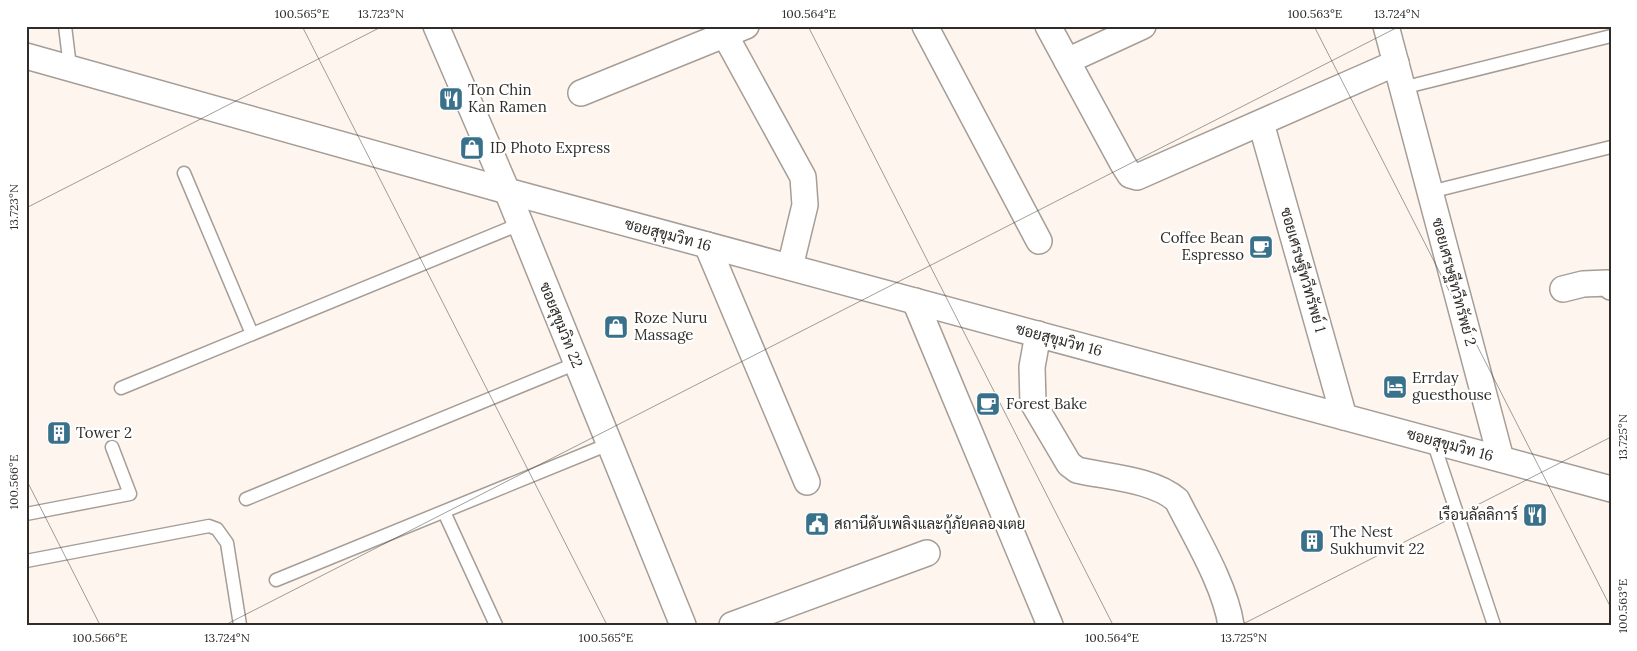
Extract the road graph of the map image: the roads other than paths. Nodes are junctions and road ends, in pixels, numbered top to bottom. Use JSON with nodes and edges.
{"nodes":[{"id":1,"x":65,"y":26,"type":"edge"},
{"id":2,"x":436,"y":26,"type":"edge"},
{"id":3,"x":924,"y":26,"type":"edge"},
{"id":4,"x":1048,"y":26,"type":"edge"},
{"id":5,"x":1143,"y":26,"type":"edge"},
{"id":6,"x":1386,"y":26,"type":"edge"},
{"id":7,"x":736,"y":31,"type":"edge"},
{"id":8,"x":1611,"y":36,"type":"edge"},
{"id":9,"x":26,"y":56,"type":"edge"},
{"id":10,"x":1067,"y":61,"type":"junction"},
{"id":11,"x":1396,"y":64,"type":"junction"},
{"id":12,"x":70,"y":67,"type":"junction"},
{"id":13,"x":1402,"y":88,"type":"junction"},
{"id":14,"x":581,"y":93,"type":"dead end"},
{"id":15,"x":1261,"y":123,"type":"junction"},
{"id":16,"x":1611,"y":146,"type":"edge"},
{"id":17,"x":184,"y":173,"type":"dead end"},
{"id":18,"x":507,"y":191,"type":"junction"},
{"id":19,"x":1430,"y":192,"type":"junction"},
{"id":20,"x":520,"y":224,"type":"junction"},
{"id":21,"x":1039,"y":241,"type":"dead end"},
{"id":22,"x":707,"y":246,"type":"junction"},
{"id":23,"x":790,"y":267,"type":"junction"},
{"id":24,"x":1611,"y":287,"type":"edge"},
{"id":25,"x":1563,"y":290,"type":"dead end"},
{"id":26,"x":915,"y":301,"type":"junction"},
{"id":27,"x":252,"y":334,"type":"junction"},
{"id":28,"x":1038,"y":334,"type":"junction"},
{"id":29,"x":577,"y":363,"type":"junction"},
{"id":30,"x":121,"y":388,"type":"dead end"},
{"id":31,"x":1344,"y":417,"type":"junction"},
{"id":32,"x":1434,"y":441,"type":"junction"},
{"id":33,"x":609,"y":444,"type":"junction"},
{"id":34,"x":112,"y":447,"type":"dead end"},
{"id":35,"x":1501,"y":459,"type":"junction"},
{"id":36,"x":807,"y":482,"type":"dead end"},
{"id":37,"x":1611,"y":489,"type":"edge"},
{"id":38,"x":246,"y":500,"type":"dead end"},
{"id":39,"x":444,"y":512,"type":"junction"},
{"id":40,"x":26,"y":514,"type":"edge"},
{"id":41,"x":927,"y":553,"type":"dead end"},
{"id":42,"x":26,"y":561,"type":"edge"},
{"id":43,"x":276,"y":580,"type":"dead end"},
{"id":44,"x":240,"y":625,"type":"edge"},
{"id":45,"x":496,"y":625,"type":"edge"},
{"id":46,"x":683,"y":625,"type":"edge"},
{"id":47,"x":732,"y":625,"type":"edge"},
{"id":48,"x":1050,"y":625,"type":"edge"},
{"id":49,"x":1230,"y":625,"type":"edge"},
{"id":50,"x":1494,"y":625,"type":"edge"}],
"edges":[{"from":1,"to":12,"type":"lane"},
{"from":2,"to":18,"type":"street","name":"ซอยสุขุมวิท 22"},
{"from":3,"to":21,"type":"street"},
{"from":4,"to":10,"type":"street"},
{"from":5,"to":10,"type":"street"},
{"from":6,"to":11,"type":"street","name":"ซอยเศรษฐีทวีทรัพย์ 2"},
{"from":7,"to":14,"type":"street"},
{"from":7,"to":23,"type":"street"},
{"from":8,"to":13,"type":"lane"},
{"from":9,"to":12,"type":"street","name":"ซอยสุขุมวิท 16"},
{"from":10,"to":15,"type":"street"},
{"from":11,"to":13,"type":"street","name":"ซอยเศรษฐีทวีทรัพย์ 2"},
{"from":11,"to":15,"type":"street"},
{"from":12,"to":18,"type":"street","name":"ซอยสุขุมวิท 16"},
{"from":13,"to":19,"type":"street","name":"ซอยเศรษฐีทวีทรัพย์ 2"},
{"from":15,"to":31,"type":"street","name":"ซอยเศรษฐีทวีทรัพย์ 1"},
{"from":16,"to":19,"type":"lane"},
{"from":17,"to":27,"type":"lane"},
{"from":18,"to":20,"type":"street","name":"ซอยสุขุมวิท 22"},
{"from":18,"to":22,"type":"street","name":"ซอยสุขุมวิท 16"},
{"from":19,"to":35,"type":"street","name":"ซอยเศรษฐีทวีทรัพย์ 2"},
{"from":20,"to":27,"type":"lane"},
{"from":20,"to":29,"type":"street","name":"ซอยสุขุมวิท 22"},
{"from":22,"to":23,"type":"street","name":"ซอยสุขุมวิท 16"},
{"from":22,"to":36,"type":"street"},
{"from":23,"to":26,"type":"street","name":"ซอยสุขุมวิท 16"},
{"from":24,"to":25,"type":"street"},
{"from":26,"to":28,"type":"street","name":"ซอยสุขุมวิท 16"},
{"from":26,"to":48,"type":"street"},
{"from":27,"to":30,"type":"lane"},
{"from":28,"to":31,"type":"street","name":"ซอยสุขุมวิท 16"},
{"from":28,"to":49,"type":"street"},
{"from":29,"to":33,"type":"street","name":"ซอยสุขุมวิท 22"},
{"from":29,"to":38,"type":"lane"},
{"from":31,"to":32,"type":"street","name":"ซอยสุขุมวิท 16"},
{"from":32,"to":35,"type":"street","name":"ซอยสุขุมวิท 16"},
{"from":32,"to":50,"type":"lane"},
{"from":33,"to":39,"type":"lane"},
{"from":33,"to":46,"type":"street","name":"ซอยสุขุมวิท 22"},
{"from":34,"to":40,"type":"lane"},
{"from":35,"to":37,"type":"street","name":"ซอยสุขุมวิท 16"},
{"from":39,"to":43,"type":"lane"},
{"from":39,"to":45,"type":"lane"},
{"from":41,"to":47,"type":"street"},
{"from":42,"to":44,"type":"lane"}]}
